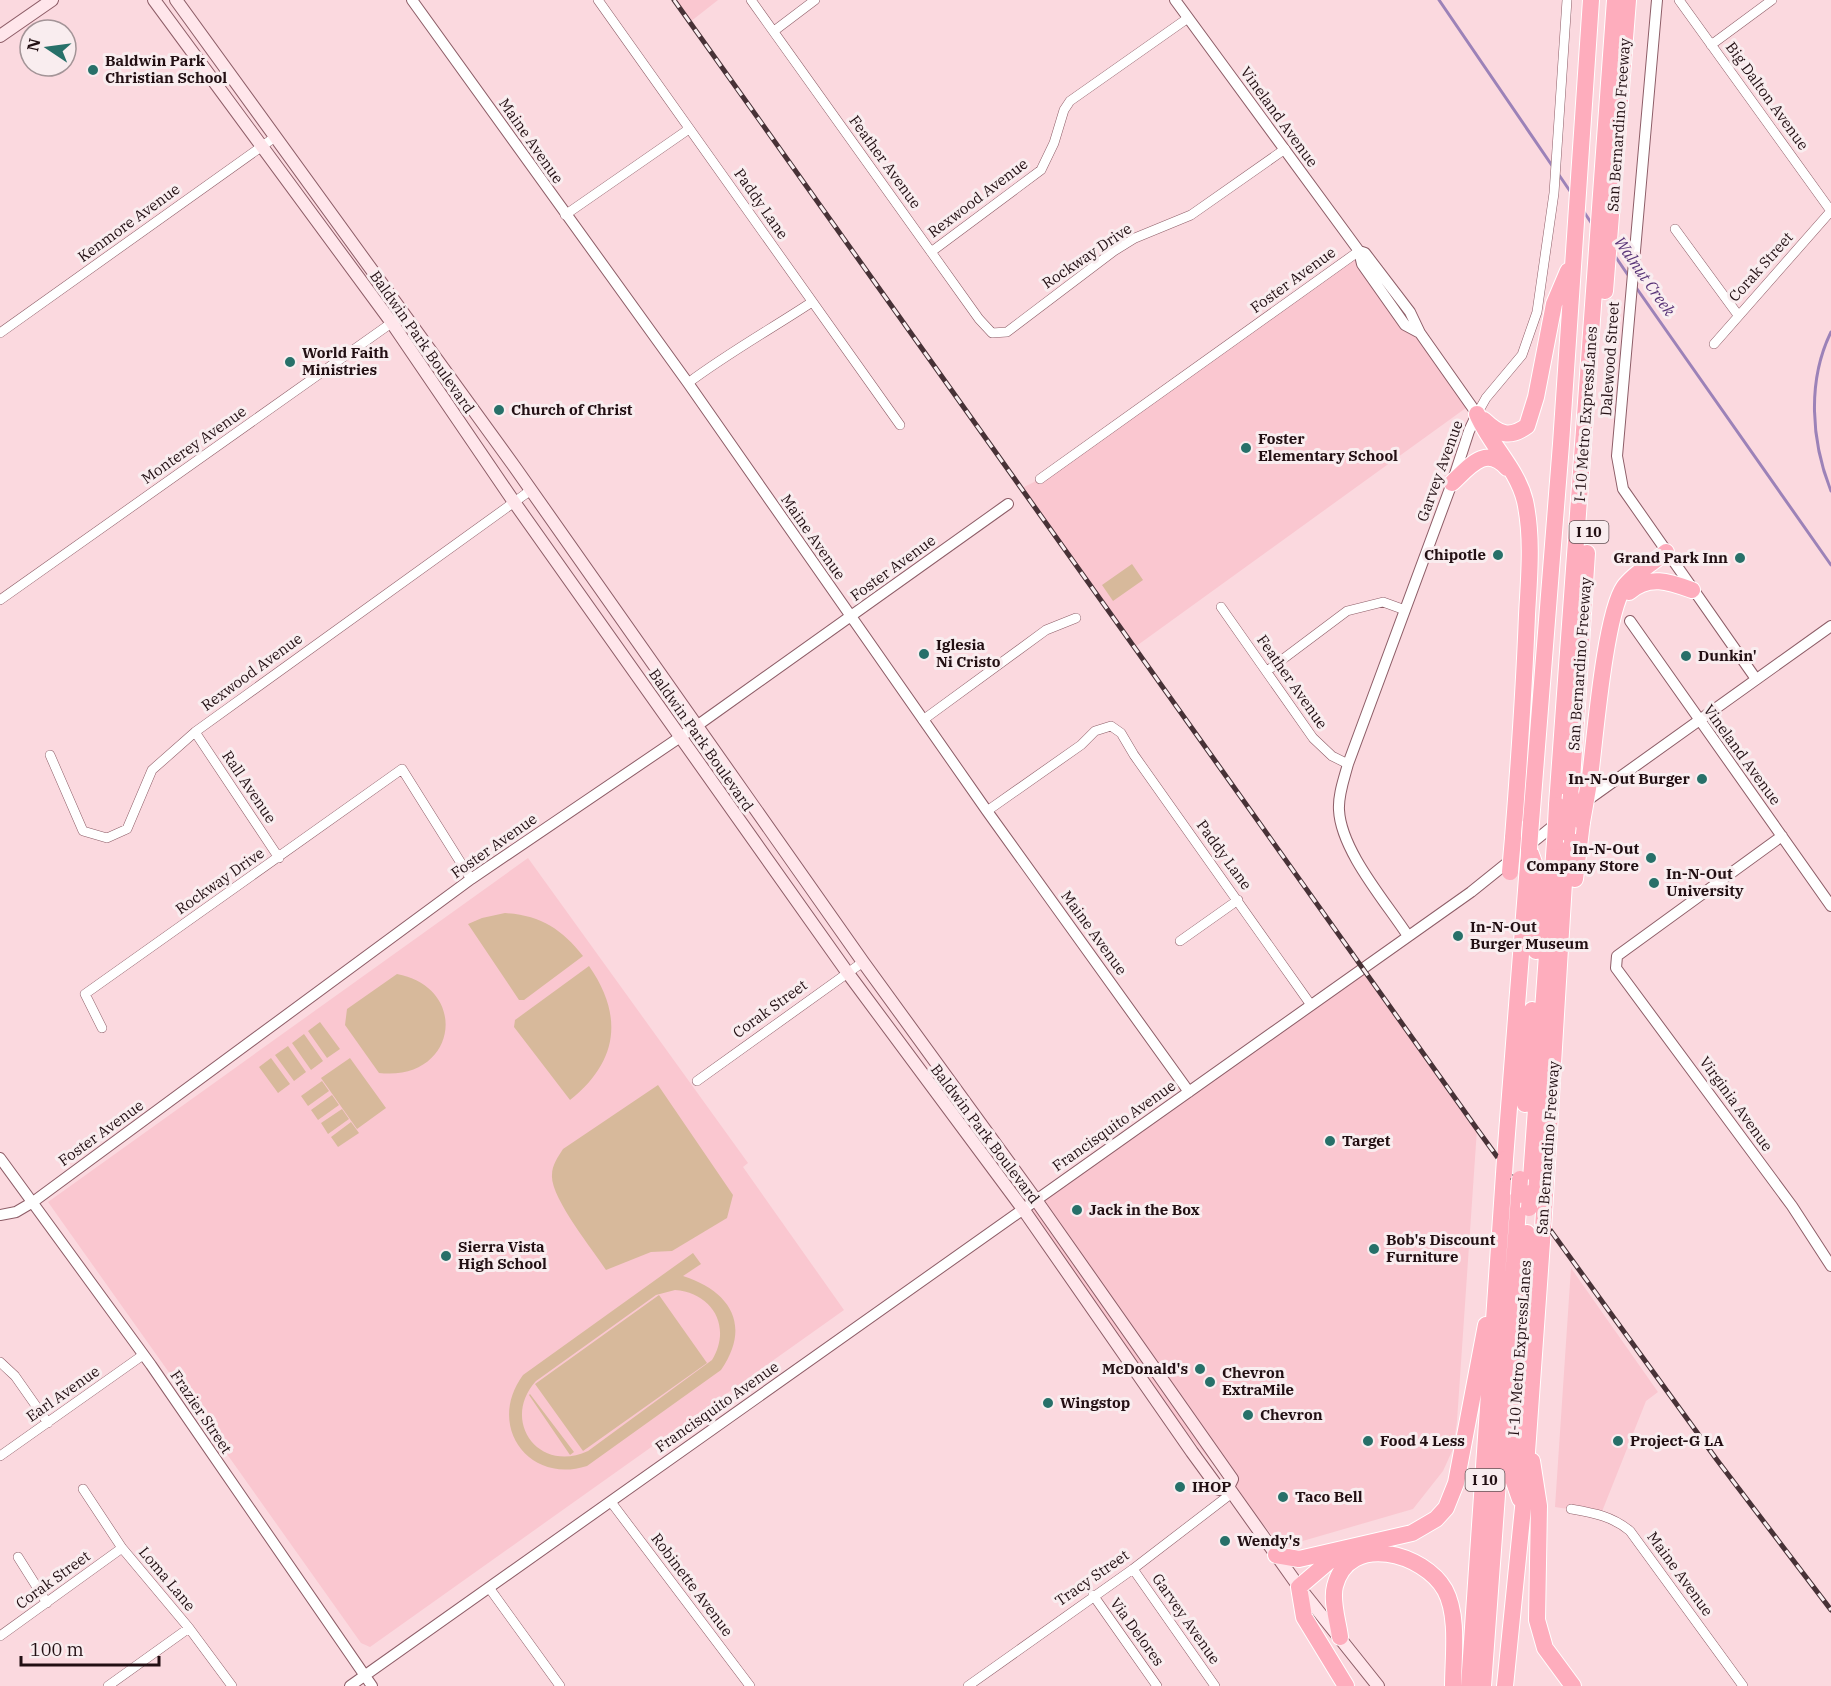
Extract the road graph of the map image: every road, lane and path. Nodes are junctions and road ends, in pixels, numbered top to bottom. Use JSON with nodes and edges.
{"nodes":[{"id":1,"x":52,"y":0,"type":"edge"},
{"id":2,"x":154,"y":0,"type":"edge"},
{"id":3,"x":176,"y":0,"type":"edge"},
{"id":4,"x":412,"y":0,"type":"edge"},
{"id":5,"x":598,"y":0,"type":"edge"},
{"id":6,"x":751,"y":0,"type":"edge"},
{"id":7,"x":815,"y":0,"type":"edge"},
{"id":8,"x":1175,"y":0,"type":"edge"},
{"id":9,"x":1567,"y":0,"type":"edge"},
{"id":10,"x":1591,"y":0,"type":"edge"},
{"id":11,"x":1602,"y":0,"type":"edge"},
{"id":12,"x":1615,"y":0,"type":"edge"},
{"id":13,"x":1628,"y":0,"type":"edge"},
{"id":14,"x":1657,"y":0,"type":"edge"},
{"id":15,"x":1679,"y":0,"type":"edge"},
{"id":16,"x":1772,"y":0,"type":"edge"},
{"id":17,"x":1188,"y":18,"type":"junction"},
{"id":18,"x":774,"y":31,"type":"junction"},
{"id":19,"x":0,"y":36,"type":"edge"},
{"id":20,"x":1711,"y":45,"type":"junction"},
{"id":21,"x":689,"y":129,"type":"junction"},
{"id":22,"x":275,"y":136,"type":"junction"},
{"id":23,"x":262,"y":146,"type":"junction"},
{"id":24,"x":1285,"y":149,"type":"junction"},
{"id":25,"x":1584,"y":181,"type":"junction"},
{"id":26,"x":1831,"y":211,"type":"edge"},
{"id":27,"x":565,"y":215,"type":"junction"},
{"id":28,"x":1675,"y":229,"type":"dead end"},
{"id":29,"x":1580,"y":230,"type":"junction"},
{"id":30,"x":1359,"y":251,"type":"junction"},
{"id":31,"x":931,"y":252,"type":"junction"},
{"id":32,"x":1573,"y":259,"type":"junction"},
{"id":33,"x":812,"y":302,"type":"junction"},
{"id":34,"x":405,"y":314,"type":"junction"},
{"id":35,"x":1738,"y":315,"type":"junction"},
{"id":36,"x":1570,"y":317,"type":"junction"},
{"id":37,"x":392,"y":323,"type":"junction"},
{"id":38,"x":0,"y":333,"type":"edge"},
{"id":39,"x":1000,"y":334,"type":"joint"},
{"id":40,"x":1714,"y":344,"type":"dead end"},
{"id":41,"x":688,"y":382,"type":"junction"},
{"id":42,"x":1477,"y":414,"type":"junction"},
{"id":43,"x":900,"y":426,"type":"dead end"},
{"id":44,"x":1514,"y":476,"type":"junction"},
{"id":45,"x":1040,"y":479,"type":"dead end"},
{"id":46,"x":1452,"y":483,"type":"junction"},
{"id":47,"x":531,"y":490,"type":"junction"},
{"id":48,"x":514,"y":502,"type":"junction"},
{"id":49,"x":1008,"y":504,"type":"dead end"},
{"id":50,"x":1666,"y":552,"type":"junction"},
{"id":51,"x":1692,"y":590,"type":"junction"},
{"id":52,"x":0,"y":600,"type":"edge"},
{"id":53,"x":1618,"y":603,"type":"junction"},
{"id":54,"x":1221,"y":607,"type":"dead end"},
{"id":55,"x":1405,"y":610,"type":"junction"},
{"id":56,"x":851,"y":617,"type":"junction"},
{"id":57,"x":1076,"y":618,"type":"dead end"},
{"id":58,"x":1630,"y":621,"type":"dead end"},
{"id":59,"x":1831,"y":626,"type":"edge"},
{"id":60,"x":1267,"y":670,"type":"junction"},
{"id":61,"x":1756,"y":679,"type":"junction"},
{"id":62,"x":923,"y":720,"type":"junction"},
{"id":63,"x":1698,"y":720,"type":"junction"},
{"id":64,"x":698,"y":725,"type":"junction"},
{"id":65,"x":195,"y":732,"type":"junction"},
{"id":66,"x":681,"y":736,"type":"junction"},
{"id":67,"x":50,"y":755,"type":"dead end"},
{"id":68,"x":1348,"y":764,"type":"junction"},
{"id":69,"x":1564,"y":800,"type":"junction"},
{"id":70,"x":987,"y":811,"type":"junction"},
{"id":71,"x":1782,"y":836,"type":"junction"},
{"id":72,"x":1561,"y":837,"type":"junction"},
{"id":73,"x":1531,"y":855,"type":"junction"},
{"id":74,"x":279,"y":858,"type":"junction"},
{"id":75,"x":471,"y":879,"type":"junction"},
{"id":76,"x":1238,"y":900,"type":"junction"},
{"id":77,"x":1525,"y":904,"type":"junction"},
{"id":78,"x":1831,"y":906,"type":"edge"},
{"id":79,"x":1408,"y":936,"type":"junction"},
{"id":80,"x":1180,"y":941,"type":"dead end"},
{"id":81,"x":863,"y":962,"type":"junction"},
{"id":82,"x":1561,"y":963,"type":"junction"},
{"id":83,"x":847,"y":972,"type":"junction"},
{"id":84,"x":1311,"y":1005,"type":"junction"},
{"id":85,"x":102,"y":1028,"type":"dead end"},
{"id":86,"x":697,"y":1082,"type":"dead end"},
{"id":87,"x":1189,"y":1092,"type":"junction"},
{"id":88,"x":0,"y":1158,"type":"edge"},
{"id":89,"x":1036,"y":1200,"type":"junction"},
{"id":90,"x":33,"y":1202,"type":"junction"},
{"id":91,"x":1531,"y":1203,"type":"junction"},
{"id":92,"x":1023,"y":1209,"type":"junction"},
{"id":93,"x":0,"y":1215,"type":"edge"},
{"id":94,"x":1831,"y":1266,"type":"edge"},
{"id":95,"x":1497,"y":1275,"type":"junction"},
{"id":96,"x":1098,"y":1317,"type":"junction"},
{"id":97,"x":1144,"y":1354,"type":"junction"},
{"id":98,"x":143,"y":1355,"type":"junction"},
{"id":99,"x":0,"y":1362,"type":"edge"},
{"id":100,"x":48,"y":1423,"type":"junction"},
{"id":101,"x":1527,"y":1432,"type":"junction"},
{"id":102,"x":0,"y":1456,"type":"edge"},
{"id":103,"x":83,"y":1489,"type":"dead end"},
{"id":104,"x":1230,"y":1490,"type":"junction"},
{"id":105,"x":611,"y":1502,"type":"junction"},
{"id":106,"x":1523,"y":1508,"type":"junction"},
{"id":107,"x":1571,"y":1509,"type":"dead end"},
{"id":108,"x":122,"y":1548,"type":"junction"},
{"id":109,"x":1343,"y":1550,"type":"junction"},
{"id":110,"x":1276,"y":1555,"type":"junction"},
{"id":111,"x":18,"y":1557,"type":"dead end"},
{"id":112,"x":1133,"y":1569,"type":"junction"},
{"id":113,"x":1299,"y":1587,"type":"junction"},
{"id":114,"x":490,"y":1589,"type":"junction"},
{"id":115,"x":1093,"y":1595,"type":"junction"},
{"id":116,"x":47,"y":1603,"type":"junction"},
{"id":117,"x":189,"y":1628,"type":"junction"},
{"id":118,"x":0,"y":1636,"type":"edge"},
{"id":119,"x":1340,"y":1637,"type":"junction"},
{"id":120,"x":365,"y":1676,"type":"junction"},
{"id":121,"x":108,"y":1686,"type":"edge"},
{"id":122,"x":232,"y":1686,"type":"edge"},
{"id":123,"x":350,"y":1686,"type":"edge"},
{"id":124,"x":372,"y":1686,"type":"edge"},
{"id":125,"x":560,"y":1686,"type":"edge"},
{"id":126,"x":750,"y":1686,"type":"edge"},
{"id":127,"x":968,"y":1686,"type":"edge"},
{"id":128,"x":1157,"y":1686,"type":"edge"},
{"id":129,"x":1215,"y":1686,"type":"edge"},
{"id":130,"x":1346,"y":1686,"type":"edge"},
{"id":131,"x":1378,"y":1686,"type":"edge"},
{"id":132,"x":1453,"y":1686,"type":"edge"},
{"id":133,"x":1469,"y":1686,"type":"edge"},
{"id":134,"x":1483,"y":1686,"type":"edge"},
{"id":135,"x":1505,"y":1686,"type":"edge"},
{"id":136,"x":1573,"y":1686,"type":"edge"},
{"id":137,"x":1743,"y":1686,"type":"edge"}],
"edges":[{"from":1,"to":19,"type":"main road"},
{"from":2,"to":23,"type":"main road","name":"Baldwin Park Boulevard"},
{"from":3,"to":22,"type":"main road","name":"Baldwin Park Boulevard"},
{"from":4,"to":27,"type":"street","name":"Maine Avenue"},
{"from":5,"to":21,"type":"street","name":"Paddy Lane"},
{"from":6,"to":18,"type":"street","name":"Feather Avenue"},
{"from":7,"to":18,"type":"street"},
{"from":8,"to":17,"type":"street","name":"Vineland Avenue"},
{"from":9,"to":42,"type":"street","name":"Garvey Avenue"},
{"from":10,"to":25,"type":"highway","number":"I 10"},
{"from":11,"to":25,"type":"highway"},
{"from":12,"to":69,"type":"highway","name":"I-10 Metro ExpressLanes"},
{"from":13,"to":69,"type":"highway","name":"San Bernardino Freeway","number":"I 10"},
{"from":14,"to":50,"type":"street","name":"Dalewood Street"},
{"from":15,"to":20,"type":"street","name":"Big Dalton Avenue"},
{"from":16,"to":20,"type":"street"},
{"from":17,"to":24,"type":"street","name":"Vineland Avenue"},
{"from":17,"to":31,"type":"street","name":"Rexwood Avenue"},
{"from":18,"to":31,"type":"street","name":"Feather Avenue"},
{"from":20,"to":26,"type":"street","name":"Big Dalton Avenue"},
{"from":21,"to":27,"type":"street"},
{"from":21,"to":33,"type":"street","name":"Paddy Lane"},
{"from":22,"to":23,"type":"street","name":"Kenmore Avenue"},
{"from":22,"to":34,"type":"main road","name":"Baldwin Park Boulevard"},
{"from":23,"to":37,"type":"main road","name":"Baldwin Park Boulevard"},
{"from":23,"to":38,"type":"street","name":"Kenmore Avenue"},
{"from":24,"to":30,"type":"street","name":"Vineland Avenue"},
{"from":24,"to":39,"type":"street","name":"Rockway Drive"},
{"from":25,"to":29,"type":"highway","number":"I 10"},
{"from":26,"to":35,"type":"street","name":"Corak Street"},
{"from":27,"to":41,"type":"street","name":"Maine Avenue"},
{"from":28,"to":35,"type":"street"},
{"from":29,"to":32,"type":"highway","number":"I 10"},
{"from":29,"to":36,"type":"highway","name":"I-10 Metro ExpressLanes"},
{"from":30,"to":42,"type":"street","name":"Vineland Avenue"},
{"from":30,"to":45,"type":"street","name":"Foster Avenue"},
{"from":31,"to":39,"type":"street","name":"Feather Avenue"},
{"from":32,"to":36,"type":"highway","number":"I 10"},
{"from":32,"to":42,"type":"highway"},
{"from":33,"to":41,"type":"street"},
{"from":33,"to":43,"type":"street","name":"Paddy Lane"},
{"from":34,"to":37,"type":"street","name":"Monterey Avenue"},
{"from":34,"to":47,"type":"main road","name":"Baldwin Park Boulevard"},
{"from":35,"to":40,"type":"street","name":"Corak Street"},
{"from":36,"to":73,"type":"highway","number":"I 10","bridge":true},
{"from":37,"to":48,"type":"main road","name":"Baldwin Park Boulevard"},
{"from":37,"to":52,"type":"street","name":"Monterey Avenue"},
{"from":41,"to":56,"type":"street","name":"Maine Avenue"},
{"from":42,"to":44,"type":"highway"},
{"from":42,"to":46,"type":"street","name":"Garvey Avenue"},
{"from":44,"to":46,"type":"highway"},
{"from":44,"to":77,"type":"highway","bridge":true},
{"from":46,"to":55,"type":"street","name":"Garvey Avenue"},
{"from":47,"to":48,"type":"street","name":"Rexwood Avenue"},
{"from":47,"to":64,"type":"main road","name":"Baldwin Park Boulevard"},
{"from":48,"to":65,"type":"street","name":"Rexwood Avenue"},
{"from":48,"to":66,"type":"main road","name":"Baldwin Park Boulevard"},
{"from":49,"to":56,"type":"street","name":"Foster Avenue"},
{"from":50,"to":51,"type":"street","name":"Dalewood Street"},
{"from":50,"to":53,"type":"highway"},
{"from":51,"to":53,"type":"highway"},
{"from":51,"to":61,"type":"street","name":"Dalewood Street"},
{"from":53,"to":82,"type":"highway","bridge":true},
{"from":54,"to":60,"type":"street","name":"Feather Avenue"},
{"from":55,"to":60,"type":"street"},
{"from":55,"to":68,"type":"street","name":"Garvey Avenue"},
{"from":56,"to":62,"type":"street","name":"Maine Avenue"},
{"from":56,"to":64,"type":"street","name":"Foster Avenue"},
{"from":57,"to":62,"type":"street"},
{"from":58,"to":63,"type":"street","name":"Vineland Avenue"},
{"from":59,"to":61,"type":"street","name":"Francisquito Avenue"},
{"from":60,"to":68,"type":"street","name":"Feather Avenue"},
{"from":61,"to":63,"type":"street","name":"Francisquito Avenue"},
{"from":62,"to":70,"type":"street","name":"Maine Avenue"},
{"from":63,"to":71,"type":"street","name":"Vineland Avenue"},
{"from":63,"to":79,"type":"street","name":"Francisquito Avenue"},
{"from":64,"to":66,"type":"street","name":"Foster Avenue"},
{"from":64,"to":81,"type":"main road","name":"Baldwin Park Boulevard"},
{"from":65,"to":67,"type":"street","name":"Rexwood Avenue"},
{"from":65,"to":74,"type":"street","name":"Rall Avenue"},
{"from":66,"to":75,"type":"street","name":"Foster Avenue"},
{"from":66,"to":83,"type":"main road","name":"Baldwin Park Boulevard"},
{"from":68,"to":79,"type":"street","name":"Garvey Avenue"},
{"from":69,"to":72,"type":"highway","name":"San Bernardino Freeway","number":"I 10","bridge":true},
{"from":70,"to":76,"type":"street","name":"Paddy Lane"},
{"from":70,"to":87,"type":"street","name":"Maine Avenue"},
{"from":71,"to":78,"type":"street","name":"Vineland Avenue"},
{"from":71,"to":94,"type":"street","name":"Virginia Avenue"},
{"from":72,"to":82,"type":"highway","name":"San Bernardino Freeway","number":"I 10"},
{"from":72,"to":91,"type":"highway","name":"I-10 Metro ExpressLanes"},
{"from":73,"to":77,"type":"highway","number":"I 10"},
{"from":73,"to":91,"type":"highway","name":"I-10 Metro ExpressLanes"},
{"from":74,"to":75,"type":"street","name":"Rockway Drive"},
{"from":74,"to":85,"type":"street","name":"Rockway Drive"},
{"from":75,"to":90,"type":"street","name":"Foster Avenue"},
{"from":76,"to":80,"type":"street"},
{"from":76,"to":84,"type":"street","name":"Paddy Lane"},
{"from":77,"to":95,"type":"highway","number":"I 10"},
{"from":79,"to":84,"type":"street","name":"Francisquito Avenue"},
{"from":81,"to":83,"type":"street","name":"Corak Street"},
{"from":81,"to":89,"type":"main road","name":"Baldwin Park Boulevard"},
{"from":82,"to":91,"type":"highway","name":"San Bernardino Freeway","number":"I 10"},
{"from":83,"to":86,"type":"street","name":"Corak Street"},
{"from":83,"to":92,"type":"main road","name":"Baldwin Park Boulevard"},
{"from":84,"to":87,"type":"street","name":"Francisquito Avenue"},
{"from":87,"to":89,"type":"street","name":"Francisquito Avenue"},
{"from":88,"to":90,"type":"street","name":"Frazier Street"},
{"from":89,"to":92,"type":"street","name":"Francisquito Avenue"},
{"from":89,"to":97,"type":"main road","name":"Baldwin Park Boulevard"},
{"from":90,"to":93,"type":"street","name":"Foster Avenue"},
{"from":90,"to":98,"type":"street","name":"Frazier Street"},
{"from":91,"to":101,"type":"highway","name":"San Bernardino Freeway","number":"I 10"},
{"from":91,"to":106,"type":"highway","name":"I-10 Metro ExpressLanes"},
{"from":91,"to":134,"type":"highway","name":"I-10 Metro ExpressLanes"},
{"from":92,"to":96,"type":"main road","name":"Baldwin Park Boulevard"},
{"from":92,"to":105,"type":"street","name":"Francisquito Avenue"},
{"from":95,"to":109,"type":"highway"},
{"from":95,"to":133,"type":"highway","number":"I 10"},
{"from":96,"to":97,"type":"main road"},
{"from":96,"to":104,"type":"main road","name":"Baldwin Park Boulevard"},
{"from":97,"to":104,"type":"main road","name":"Baldwin Park Boulevard"},
{"from":98,"to":100,"type":"street","name":"Earl Avenue"},
{"from":98,"to":120,"type":"street","name":"Frazier Street"},
{"from":99,"to":100,"type":"street"},
{"from":100,"to":102,"type":"street","name":"Earl Avenue"},
{"from":101,"to":106,"type":"highway","name":"San Bernardino Freeway","number":"I 10"},
{"from":101,"to":136,"type":"highway"},
{"from":103,"to":108,"type":"street","name":"Loma Lane"},
{"from":104,"to":110,"type":"main road","name":"Baldwin Park Boulevard"},
{"from":104,"to":112,"type":"street","name":"Tracy Street"},
{"from":105,"to":114,"type":"street","name":"Francisquito Avenue"},
{"from":105,"to":126,"type":"street","name":"Robinette Avenue"},
{"from":106,"to":135,"type":"highway","name":"San Bernardino Freeway","number":"I 10"},
{"from":107,"to":137,"type":"street","name":"Maine Avenue"},
{"from":108,"to":116,"type":"street","name":"Corak Street"},
{"from":108,"to":117,"type":"street","name":"Loma Lane"},
{"from":109,"to":110,"type":"highway"},
{"from":109,"to":113,"type":"highway"},
{"from":110,"to":113,"type":"main road","name":"Baldwin Park Boulevard"},
{"from":111,"to":116,"type":"street"},
{"from":112,"to":115,"type":"street","name":"Tracy Street"},
{"from":112,"to":129,"type":"street","name":"Garvey Avenue"},
{"from":113,"to":119,"type":"main road","name":"Baldwin Park Boulevard"},
{"from":113,"to":130,"type":"highway"},
{"from":114,"to":120,"type":"street","name":"Francisquito Avenue"},
{"from":114,"to":125,"type":"street"},
{"from":115,"to":127,"type":"street","name":"Tracy Street"},
{"from":115,"to":128,"type":"street","name":"Via Delores"},
{"from":116,"to":118,"type":"street","name":"Corak Street"},
{"from":117,"to":121,"type":"street"},
{"from":117,"to":122,"type":"street","name":"Loma Lane"},
{"from":119,"to":131,"type":"main road","name":"Baldwin Park Boulevard"},
{"from":119,"to":132,"type":"highway"},
{"from":120,"to":123,"type":"street","name":"Francisquito Avenue"},
{"from":120,"to":124,"type":"street","name":"Frazier Street"}]}
